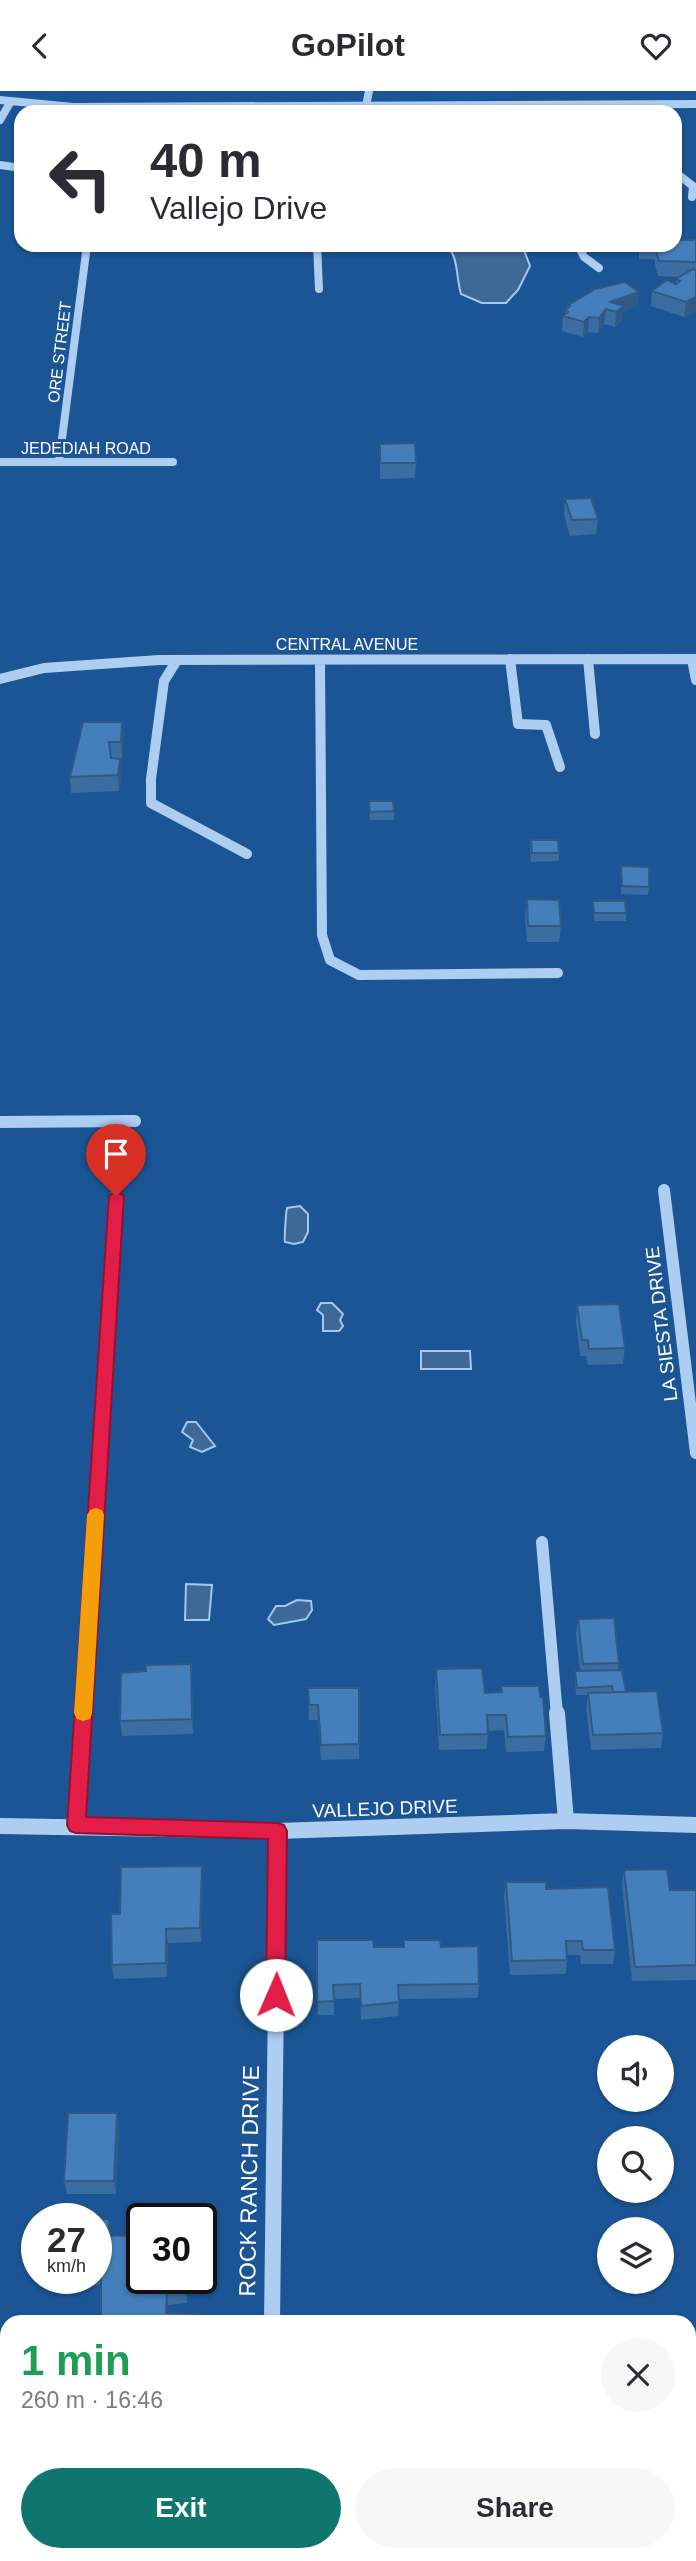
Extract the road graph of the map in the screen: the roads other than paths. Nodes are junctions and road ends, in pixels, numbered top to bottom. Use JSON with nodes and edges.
{"nodes":[{"id":1,"x":0,"y":100,"type":"edge"},
{"id":2,"x":10,"y":101,"type":"junction"},
{"id":3,"x":696,"y":104,"type":"edge"},
{"id":4,"x":52,"y":105,"type":"edge"},
{"id":5,"x":668,"y":105,"type":"edge"},
{"id":6,"x":0,"y":120,"type":"edge"},
{"id":7,"x":682,"y":177,"type":"edge"},
{"id":8,"x":692,"y":197,"type":"dead end"},
{"id":9,"x":86,"y":252,"type":"edge"},
{"id":10,"x":317,"y":252,"type":"edge"},
{"id":11,"x":582,"y":252,"type":"edge"},
{"id":12,"x":599,"y":268,"type":"dead end"},
{"id":13,"x":319,"y":289,"type":"dead end"},
{"id":14,"x":0,"y":462,"type":"edge"},
{"id":15,"x":59,"y":462,"type":"junction"},
{"id":16,"x":173,"y":462,"type":"dead end"},
{"id":17,"x":510,"y":659,"type":"junction"},
{"id":18,"x":588,"y":659,"type":"junction"},
{"id":19,"x":694,"y":659,"type":"edge"},
{"id":20,"x":177,"y":660,"type":"junction"},
{"id":21,"x":320,"y":660,"type":"junction"},
{"id":22,"x":0,"y":678,"type":"edge"},
{"id":23,"x":696,"y":680,"type":"edge"},
{"id":24,"x":595,"y":734,"type":"dead end"},
{"id":25,"x":560,"y":767,"type":"dead end"},
{"id":26,"x":247,"y":854,"type":"dead end"},
{"id":27,"x":558,"y":973,"type":"dead end"},
{"id":28,"x":135,"y":1121,"type":"dead end"},
{"id":29,"x":0,"y":1122,"type":"edge"},
{"id":30,"x":664,"y":1190,"type":"dead end"},
{"id":31,"x":116,"y":1196,"type":"dead end"},
{"id":32,"x":696,"y":1453,"type":"edge"},
{"id":33,"x":542,"y":1542,"type":"dead end"},
{"id":34,"x":566,"y":1821,"type":"junction"},
{"id":35,"x":76,"y":1825,"type":"junction"},
{"id":36,"x":696,"y":1825,"type":"edge"},
{"id":37,"x":0,"y":1826,"type":"edge"},
{"id":38,"x":278,"y":1831,"type":"junction"},
{"id":39,"x":272,"y":2315,"type":"edge"}],
"edges":[{"from":1,"to":2,"type":"street"},
{"from":2,"to":4,"type":"street"},
{"from":2,"to":6,"type":"street"},
{"from":3,"to":5,"type":"street"},
{"from":7,"to":8,"type":"street"},
{"from":9,"to":15,"type":"street","name":"ORE STREET"},
{"from":10,"to":13,"type":"street"},
{"from":11,"to":12,"type":"street"},
{"from":14,"to":15,"type":"street","name":"JEDEDIAH ROAD"},
{"from":15,"to":16,"type":"street","name":"JEDEDIAH ROAD"},
{"from":17,"to":18,"type":"street","name":"CENTRAL AVENUE"},
{"from":17,"to":21,"type":"street","name":"CENTRAL AVENUE"},
{"from":17,"to":25,"type":"street"},
{"from":18,"to":19,"type":"street","name":"CENTRAL AVENUE"},
{"from":18,"to":24,"type":"street"},
{"from":19,"to":23,"type":"street"},
{"from":20,"to":21,"type":"street","name":"CENTRAL AVENUE"},
{"from":20,"to":22,"type":"street","name":"CENTRAL AVENUE"},
{"from":20,"to":26,"type":"street"},
{"from":21,"to":27,"type":"street"},
{"from":28,"to":29,"type":"street"},
{"from":30,"to":32,"type":"street","name":"LA SIESTA DRIVE"},
{"from":31,"to":35,"type":"street"},
{"from":33,"to":34,"type":"street"},
{"from":34,"to":36,"type":"street","name":"VALLEJO DRIVE"},
{"from":34,"to":38,"type":"street","name":"VALLEJO DRIVE"},
{"from":35,"to":37,"type":"street","name":"VALLEJO DRIVE"},
{"from":35,"to":38,"type":"street","name":"VALLEJO DRIVE"},
{"from":38,"to":39,"type":"street","name":"ROCK RANCH DRIVE"}]}
